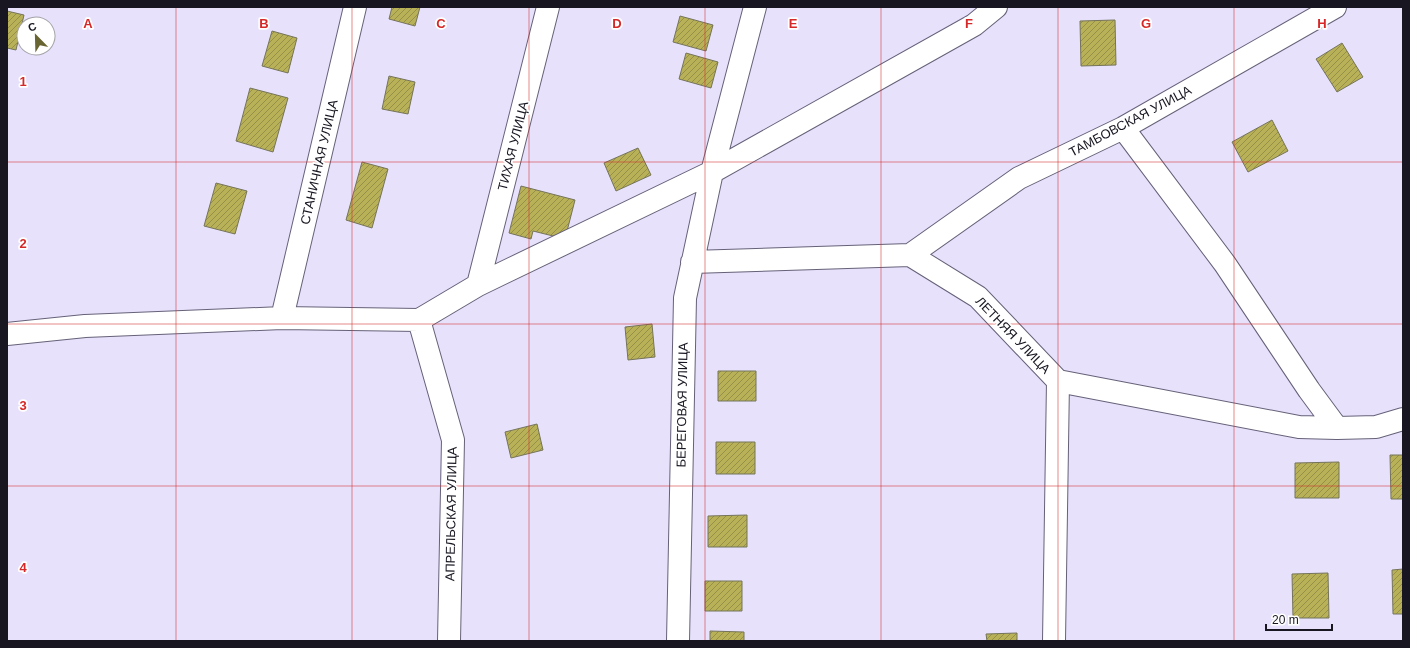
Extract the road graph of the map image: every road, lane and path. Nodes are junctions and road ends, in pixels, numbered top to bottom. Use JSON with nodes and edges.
{"nodes":[{"id":1,"x":355,"y":7,"type":"edge"},
{"id":2,"x":548,"y":7,"type":"edge"},
{"id":3,"x":755,"y":7,"type":"edge"},
{"id":4,"x":996,"y":7,"type":"edge"},
{"id":5,"x":1335,"y":7,"type":"edge"},
{"id":6,"x":1123,"y":128,"type":"junction"},
{"id":7,"x":712,"y":172,"type":"junction"},
{"id":8,"x":910,"y":255,"type":"junction"},
{"id":9,"x":692,"y":262,"type":"junction"},
{"id":10,"x":478,"y":285,"type":"junction"},
{"id":11,"x":282,"y":318,"type":"junction"},
{"id":12,"x":419,"y":320,"type":"junction"},
{"id":13,"x":7,"y":334,"type":"edge"},
{"id":14,"x":1058,"y":382,"type":"junction"},
{"id":15,"x":1403,"y":419,"type":"edge"},
{"id":16,"x":1337,"y":428,"type":"junction"},
{"id":17,"x":449,"y":641,"type":"edge"},
{"id":18,"x":678,"y":641,"type":"edge"},
{"id":19,"x":1054,"y":641,"type":"edge"}],
"edges":[{"from":1,"to":11,"type":"street","name":"СТАНИЧНАЯ УЛИЦА"},
{"from":2,"to":10,"type":"street","name":"ТИХАЯ УЛИЦА"},
{"from":3,"to":7,"type":"street"},
{"from":4,"to":7,"type":"street"},
{"from":5,"to":6,"type":"street","name":"ТАМБОВСКАЯ УЛИЦА"},
{"from":6,"to":8,"type":"street","name":"ТАМБОВСКАЯ УЛИЦА"},
{"from":6,"to":16,"type":"street"},
{"from":7,"to":9,"type":"street","name":"БЕРЕГОВАЯ УЛИЦА"},
{"from":7,"to":10,"type":"street"},
{"from":8,"to":9,"type":"street"},
{"from":8,"to":14,"type":"street","name":"ЛЕТНЯЯ УЛИЦА"},
{"from":9,"to":18,"type":"street","name":"БЕРЕГОВАЯ УЛИЦА"},
{"from":10,"to":12,"type":"street"},
{"from":11,"to":12,"type":"street"},
{"from":11,"to":13,"type":"street"},
{"from":12,"to":17,"type":"street","name":"АПРЕЛЬСКАЯ УЛИЦА"},
{"from":14,"to":16,"type":"street"},
{"from":14,"to":19,"type":"street","name":"ЛЕТНЯЯ УЛИЦА"},
{"from":15,"to":16,"type":"street"}]}
